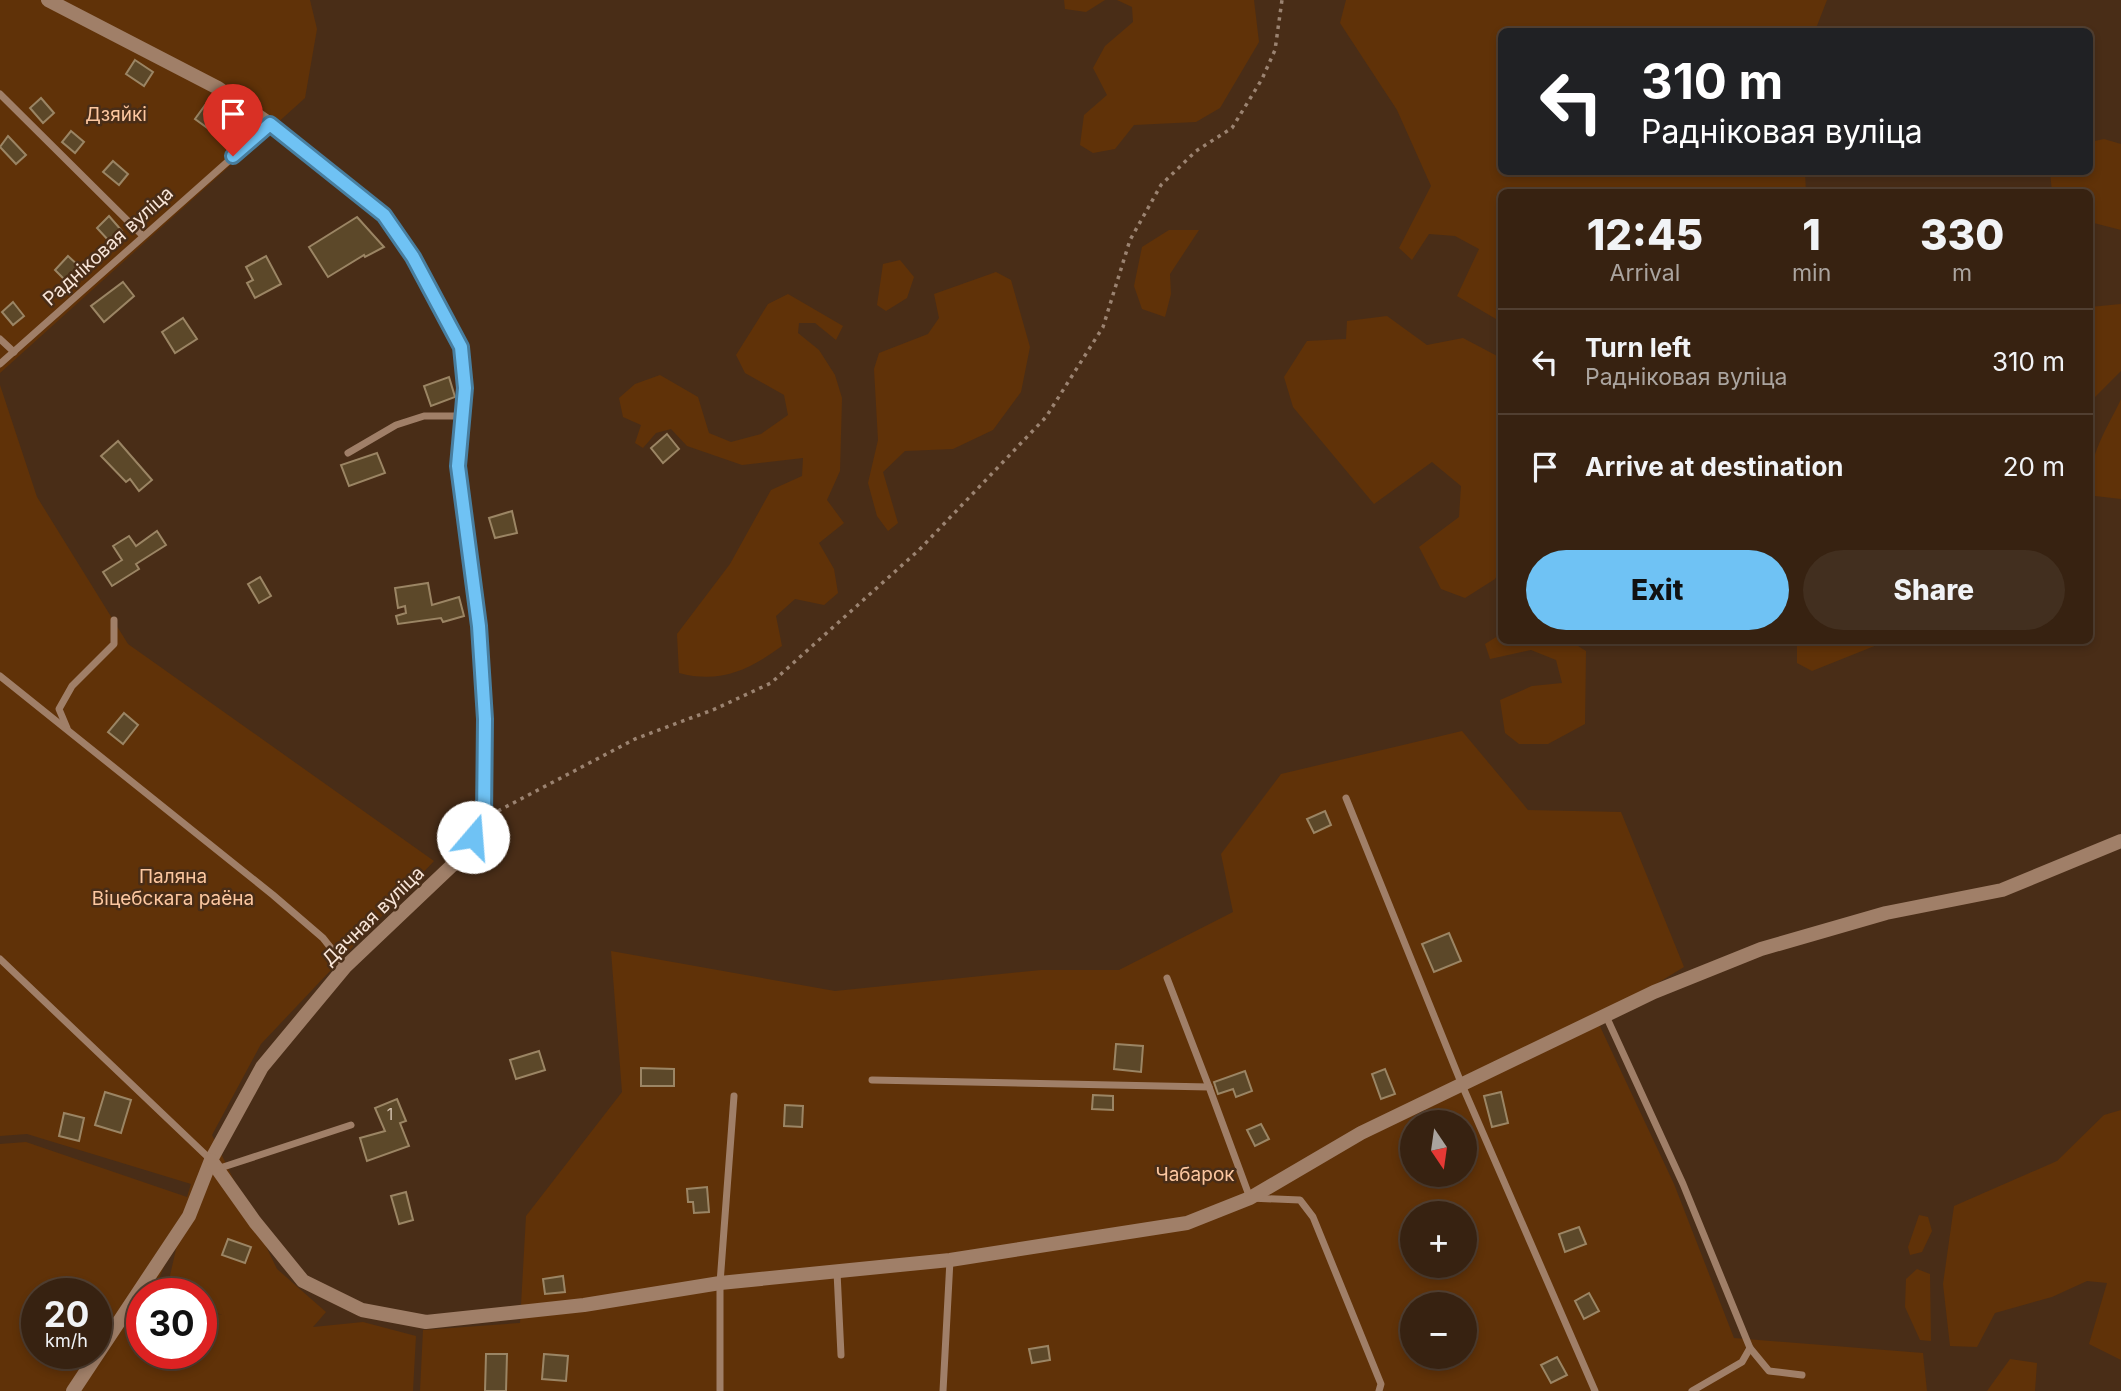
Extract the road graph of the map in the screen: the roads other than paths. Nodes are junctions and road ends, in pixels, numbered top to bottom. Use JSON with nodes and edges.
{"nodes":[{"id":1,"x":48,"y":0,"type":"edge"},
{"id":2,"x":0,"y":94,"type":"edge"},
{"id":3,"x":270,"y":124,"type":"junction"},
{"id":4,"x":142,"y":235,"type":"junction"},
{"id":5,"x":0,"y":339,"type":"edge"},
{"id":6,"x":14,"y":352,"type":"junction"},
{"id":7,"x":0,"y":364,"type":"edge"},
{"id":8,"x":462,"y":416,"type":"junction"},
{"id":9,"x":348,"y":453,"type":"dead end"},
{"id":10,"x":114,"y":620,"type":"dead end"},
{"id":11,"x":0,"y":676,"type":"edge"},
{"id":12,"x":68,"y":728,"type":"junction"},
{"id":13,"x":1346,"y":798,"type":"dead end"},
{"id":14,"x":2121,"y":841,"type":"edge"},
{"id":15,"x":0,"y":959,"type":"edge"},
{"id":16,"x":345,"y":967,"type":"junction"},
{"id":17,"x":1167,"y":978,"type":"dead end"},
{"id":18,"x":1606,"y":1016,"type":"junction"},
{"id":19,"x":872,"y":1080,"type":"dead end"},
{"id":20,"x":1462,"y":1084,"type":"junction"},
{"id":21,"x":1209,"y":1087,"type":"junction"},
{"id":22,"x":734,"y":1096,"type":"dead end"},
{"id":23,"x":351,"y":1125,"type":"dead end"},
{"id":24,"x":214,"y":1164,"type":"junction"},
{"id":25,"x":1250,"y":1198,"type":"junction"},
{"id":26,"x":950,"y":1260,"type":"junction"},
{"id":27,"x":837,"y":1272,"type":"junction"},
{"id":28,"x":720,"y":1283,"type":"junction"},
{"id":29,"x":1750,"y":1348,"type":"junction"},
{"id":30,"x":841,"y":1354,"type":"dead end"},
{"id":31,"x":1802,"y":1375,"type":"dead end"},
{"id":32,"x":73,"y":1391,"type":"edge"},
{"id":33,"x":720,"y":1391,"type":"edge"},
{"id":34,"x":943,"y":1391,"type":"edge"},
{"id":35,"x":1379,"y":1391,"type":"edge"},
{"id":36,"x":1595,"y":1391,"type":"edge"},
{"id":37,"x":1692,"y":1391,"type":"edge"}],
"edges":[{"from":1,"to":3,"type":"street","name":"Дачная вуліца"},
{"from":2,"to":4,"type":"lane"},
{"from":3,"to":4,"type":"lane","name":"Радніковая вуліца"},
{"from":3,"to":8,"type":"street","name":"Дачная вуліца"},
{"from":4,"to":6,"type":"lane","name":"Радніковая вуліца"},
{"from":5,"to":6,"type":"lane"},
{"from":6,"to":7,"type":"lane","name":"Радніковая вуліца"},
{"from":8,"to":9,"type":"lane"},
{"from":8,"to":16,"type":"street","name":"Дачная вуліца"},
{"from":10,"to":12,"type":"lane"},
{"from":11,"to":12,"type":"lane"},
{"from":12,"to":16,"type":"lane"},
{"from":13,"to":20,"type":"lane"},
{"from":14,"to":18,"type":"street"},
{"from":15,"to":24,"type":"lane"},
{"from":16,"to":24,"type":"street","name":"Дачная вуліца"},
{"from":17,"to":21,"type":"lane"},
{"from":18,"to":20,"type":"street"},
{"from":18,"to":29,"type":"lane"},
{"from":19,"to":21,"type":"lane"},
{"from":20,"to":25,"type":"street"},
{"from":20,"to":36,"type":"lane"},
{"from":21,"to":25,"type":"lane"},
{"from":22,"to":28,"type":"lane"},
{"from":23,"to":24,"type":"lane"},
{"from":24,"to":28,"type":"street"},
{"from":24,"to":32,"type":"street","name":"Дачная вуліца"},
{"from":25,"to":26,"type":"street"},
{"from":25,"to":35,"type":"lane"},
{"from":26,"to":27,"type":"street"},
{"from":26,"to":34,"type":"lane"},
{"from":27,"to":28,"type":"street"},
{"from":27,"to":30,"type":"lane"},
{"from":28,"to":33,"type":"lane"},
{"from":29,"to":31,"type":"lane"},
{"from":29,"to":37,"type":"lane"}]}
